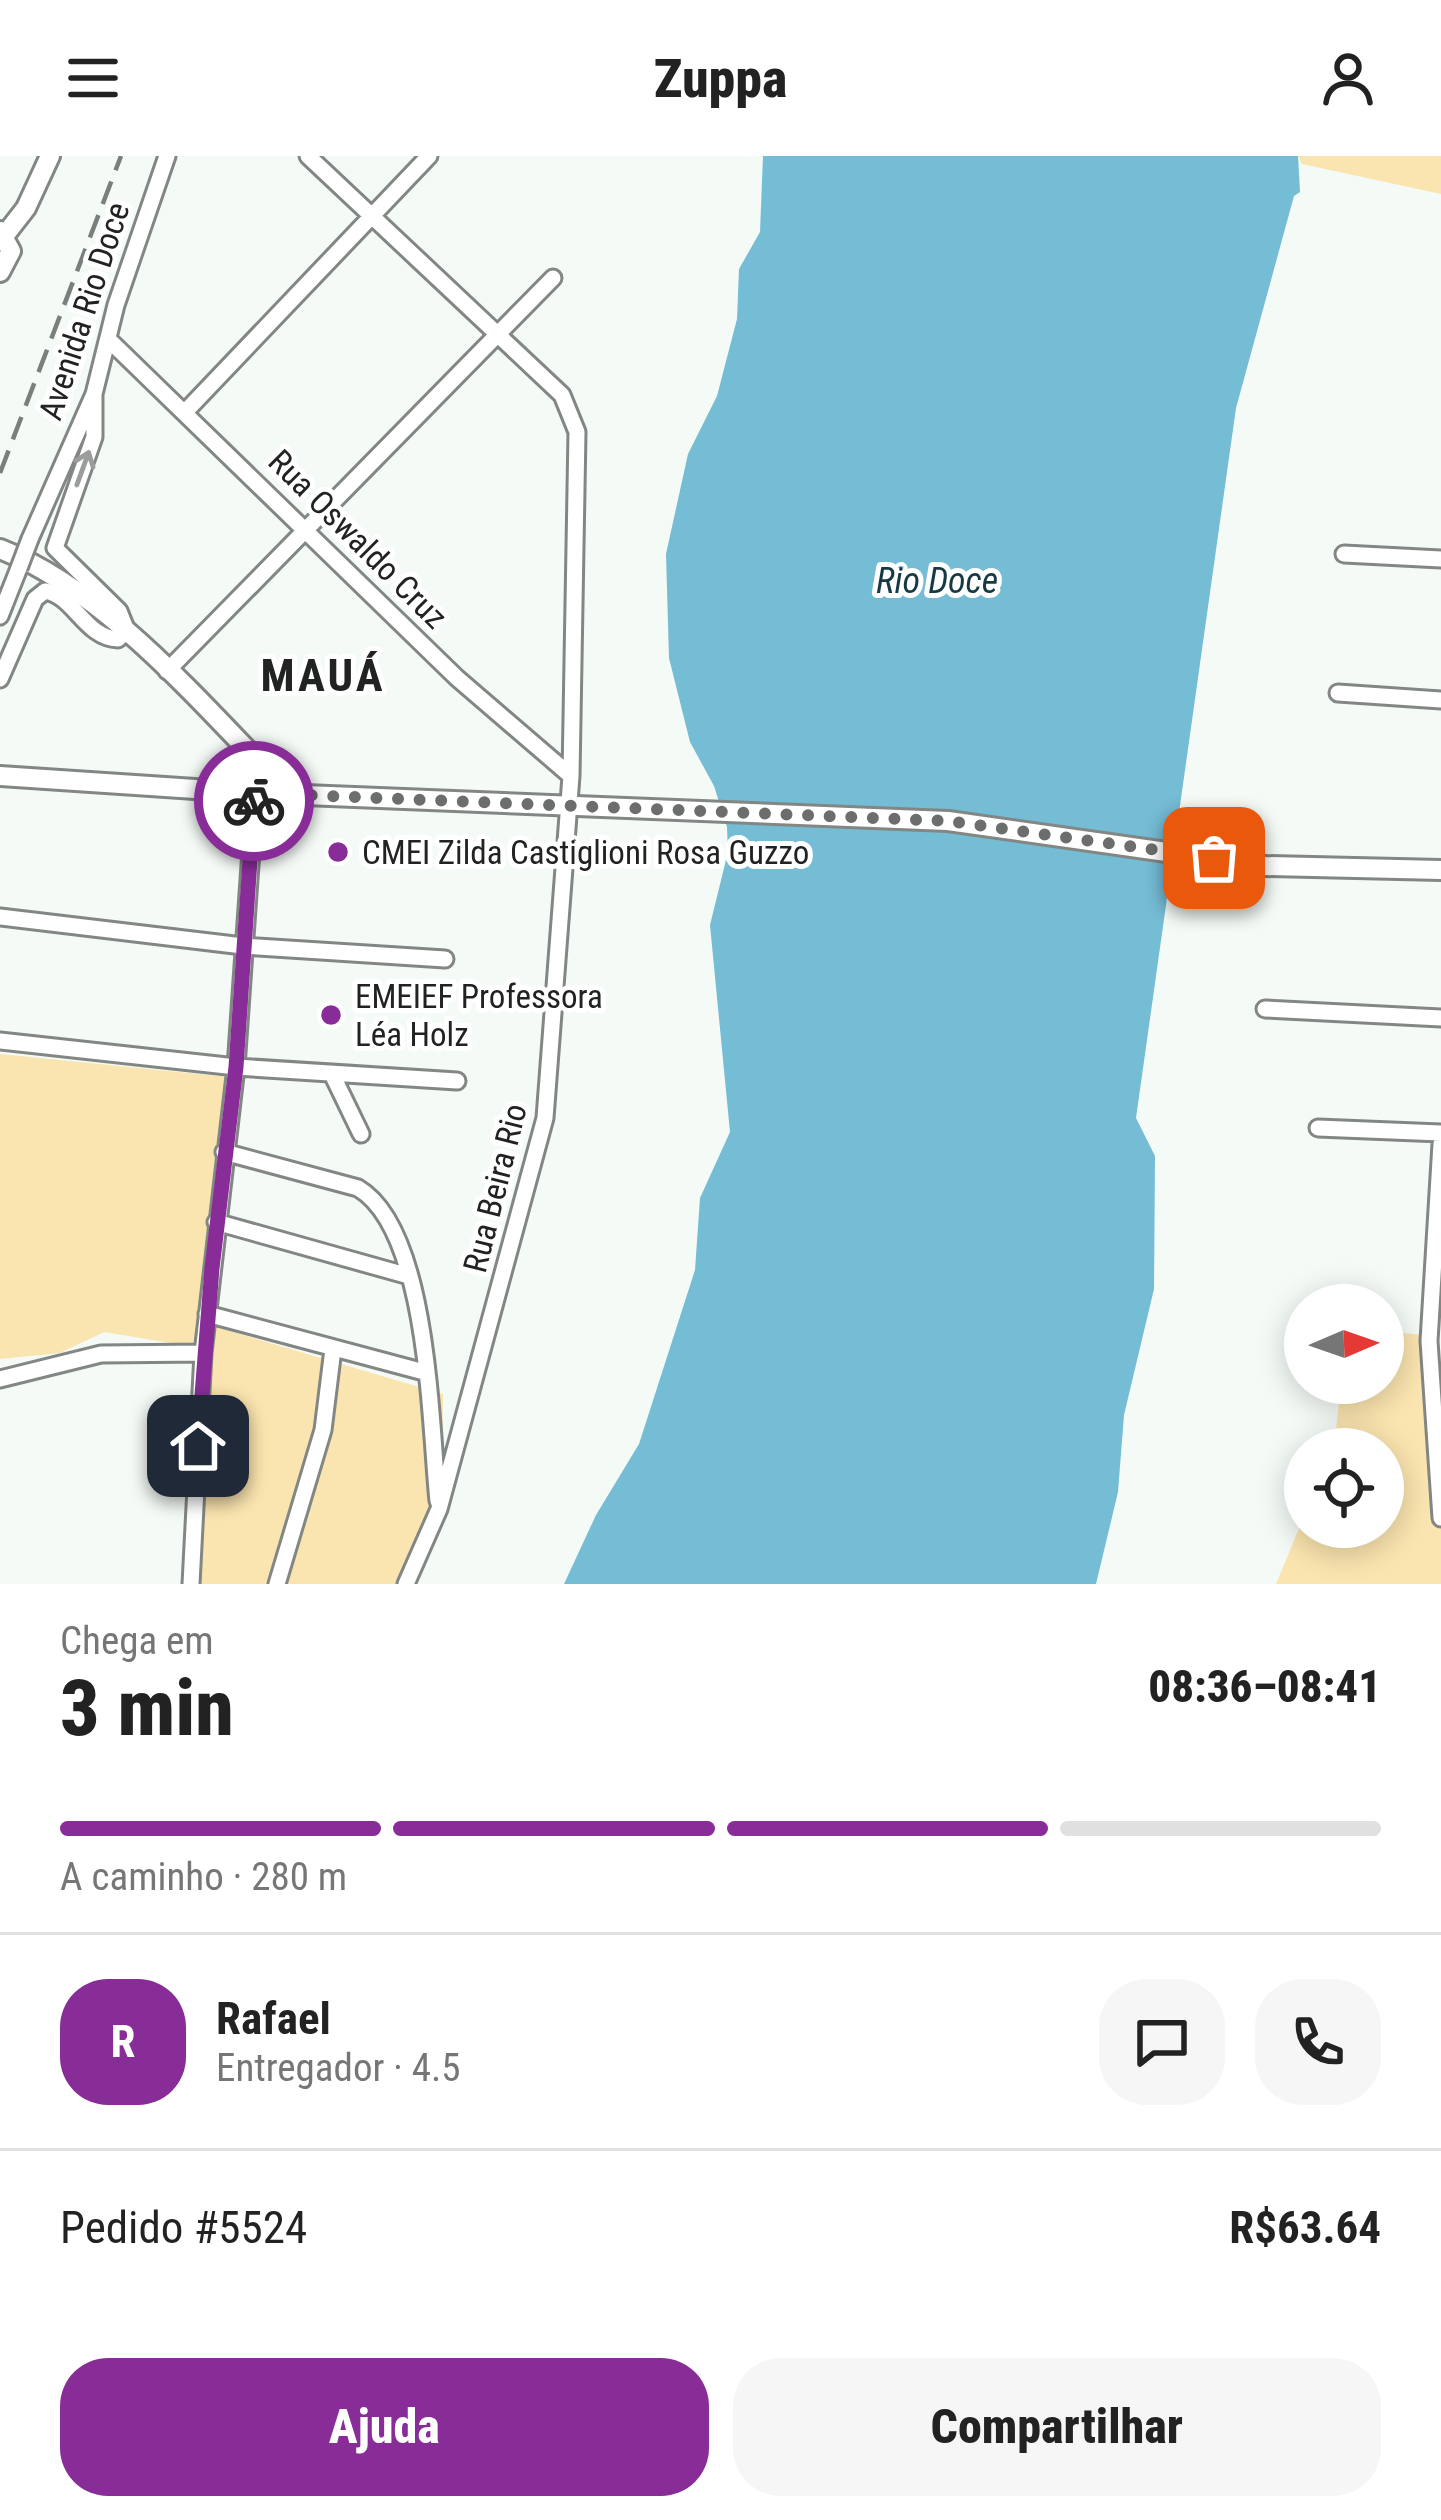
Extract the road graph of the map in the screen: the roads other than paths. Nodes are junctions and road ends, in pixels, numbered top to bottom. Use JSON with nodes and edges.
{"nodes":[{"id":1,"x":50,"y":156,"type":"edge"},
{"id":2,"x":167,"y":156,"type":"edge"},
{"id":3,"x":308,"y":156,"type":"edge"},
{"id":4,"x":429,"y":156,"type":"edge"},
{"id":5,"x":370,"y":218,"type":"junction"},
{"id":6,"x":2,"y":233,"type":"edge"},
{"id":7,"x":0,"y":272,"type":"edge"},
{"id":8,"x":553,"y":278,"type":"dead end"},
{"id":9,"x":499,"y":332,"type":"junction"},
{"id":10,"x":108,"y":340,"type":"junction"},
{"id":11,"x":94,"y":394,"type":"junction"},
{"id":12,"x":187,"y":411,"type":"junction"},
{"id":13,"x":306,"y":530,"type":"junction"},
{"id":14,"x":0,"y":549,"type":"edge"},
{"id":15,"x":1344,"y":554,"type":"dead end"},
{"id":16,"x":1441,"y":560,"type":"edge"},
{"id":17,"x":0,"y":616,"type":"edge"},
{"id":18,"x":125,"y":634,"type":"junction"},
{"id":19,"x":167,"y":671,"type":"junction"},
{"id":20,"x":0,"y":680,"type":"edge"},
{"id":21,"x":1338,"y":693,"type":"dead end"},
{"id":22,"x":1441,"y":700,"type":"edge"},
{"id":23,"x":0,"y":776,"type":"edge"},
{"id":24,"x":571,"y":776,"type":"junction"},
{"id":25,"x":255,"y":793,"type":"junction"},
{"id":26,"x":291,"y":795,"type":"junction"},
{"id":27,"x":569,"y":805,"type":"junction"},
{"id":28,"x":1441,"y":870,"type":"edge"},
{"id":29,"x":0,"y":917,"type":"edge"},
{"id":30,"x":243,"y":946,"type":"junction"},
{"id":31,"x":445,"y":959,"type":"dead end"},
{"id":32,"x":1265,"y":1009,"type":"dead end"},
{"id":33,"x":1441,"y":1018,"type":"edge"},
{"id":34,"x":0,"y":1041,"type":"edge"},
{"id":35,"x":236,"y":1067,"type":"junction"},
{"id":36,"x":332,"y":1074,"type":"junction"},
{"id":37,"x":457,"y":1081,"type":"dead end"},
{"id":38,"x":1318,"y":1128,"type":"dead end"},
{"id":39,"x":1441,"y":1133,"type":"edge"},
{"id":40,"x":362,"y":1134,"type":"dead end"},
{"id":41,"x":1441,"y":1144,"type":"edge"},
{"id":42,"x":224,"y":1152,"type":"junction"},
{"id":43,"x":216,"y":1222,"type":"junction"},
{"id":44,"x":409,"y":1276,"type":"junction"},
{"id":45,"x":207,"y":1314,"type":"junction"},
{"id":46,"x":333,"y":1349,"type":"junction"},
{"id":47,"x":203,"y":1354,"type":"junction"},
{"id":48,"x":424,"y":1372,"type":"junction"},
{"id":49,"x":0,"y":1378,"type":"edge"},
{"id":50,"x":439,"y":1509,"type":"junction"},
{"id":51,"x":1441,"y":1518,"type":"edge"},
{"id":52,"x":191,"y":1584,"type":"edge"},
{"id":53,"x":277,"y":1584,"type":"edge"},
{"id":54,"x":406,"y":1584,"type":"edge"}],
"edges":[{"from":1,"to":6,"type":"street"},
{"from":2,"to":10,"type":"street","name":"Avenida Rio Doce"},
{"from":3,"to":5,"type":"street"},
{"from":4,"to":5,"type":"street"},
{"from":5,"to":9,"type":"street"},
{"from":5,"to":12,"type":"street"},
{"from":6,"to":7,"type":"street"},
{"from":8,"to":9,"type":"street"},
{"from":9,"to":13,"type":"street"},
{"from":9,"to":24,"type":"street","name":"Rua Beira Rio"},
{"from":10,"to":11,"type":"street","name":"Avenida Rio Doce"},
{"from":10,"to":12,"type":"street","name":"Rua Oswaldo Cruz"},
{"from":11,"to":17,"type":"street","name":"Avenida Rio Doce","bridge":true},
{"from":18,"to":11,"type":"street","one_way":true},
{"from":12,"to":13,"type":"street","name":"Rua Oswaldo Cruz"},
{"from":13,"to":19,"type":"street"},
{"from":13,"to":24,"type":"street","name":"Rua Oswaldo Cruz"},
{"from":14,"to":18,"type":"street"},
{"from":15,"to":16,"type":"street"},
{"from":18,"to":19,"type":"street"},
{"from":18,"to":20,"type":"street"},
{"from":19,"to":26,"type":"street"},
{"from":21,"to":22,"type":"street"},
{"from":23,"to":25,"type":"street"},
{"from":24,"to":27,"type":"street","name":"Rua Beira Rio"},
{"from":25,"to":26,"type":"street"},
{"from":25,"to":30,"type":"street"},
{"from":26,"to":27,"type":"street"},
{"from":27,"to":28,"type":"street"},
{"from":27,"to":50,"type":"street","name":"Rua Beira Rio"},
{"from":29,"to":30,"type":"street"},
{"from":30,"to":31,"type":"street"},
{"from":30,"to":35,"type":"street"},
{"from":32,"to":33,"type":"street"},
{"from":34,"to":35,"type":"street"},
{"from":35,"to":36,"type":"street"},
{"from":35,"to":42,"type":"street"},
{"from":36,"to":37,"type":"street"},
{"from":36,"to":40,"type":"street"},
{"from":38,"to":39,"type":"street"},
{"from":41,"to":51,"type":"street"},
{"from":42,"to":43,"type":"street"},
{"from":42,"to":44,"type":"street"},
{"from":43,"to":44,"type":"street"},
{"from":43,"to":45,"type":"street"},
{"from":44,"to":48,"type":"street"},
{"from":45,"to":46,"type":"street"},
{"from":45,"to":47,"type":"street"},
{"from":46,"to":48,"type":"street"},
{"from":46,"to":53,"type":"street"},
{"from":47,"to":49,"type":"street"},
{"from":47,"to":52,"type":"street"},
{"from":48,"to":50,"type":"street"},
{"from":50,"to":54,"type":"street","name":"Rua Beira Rio"}]}
